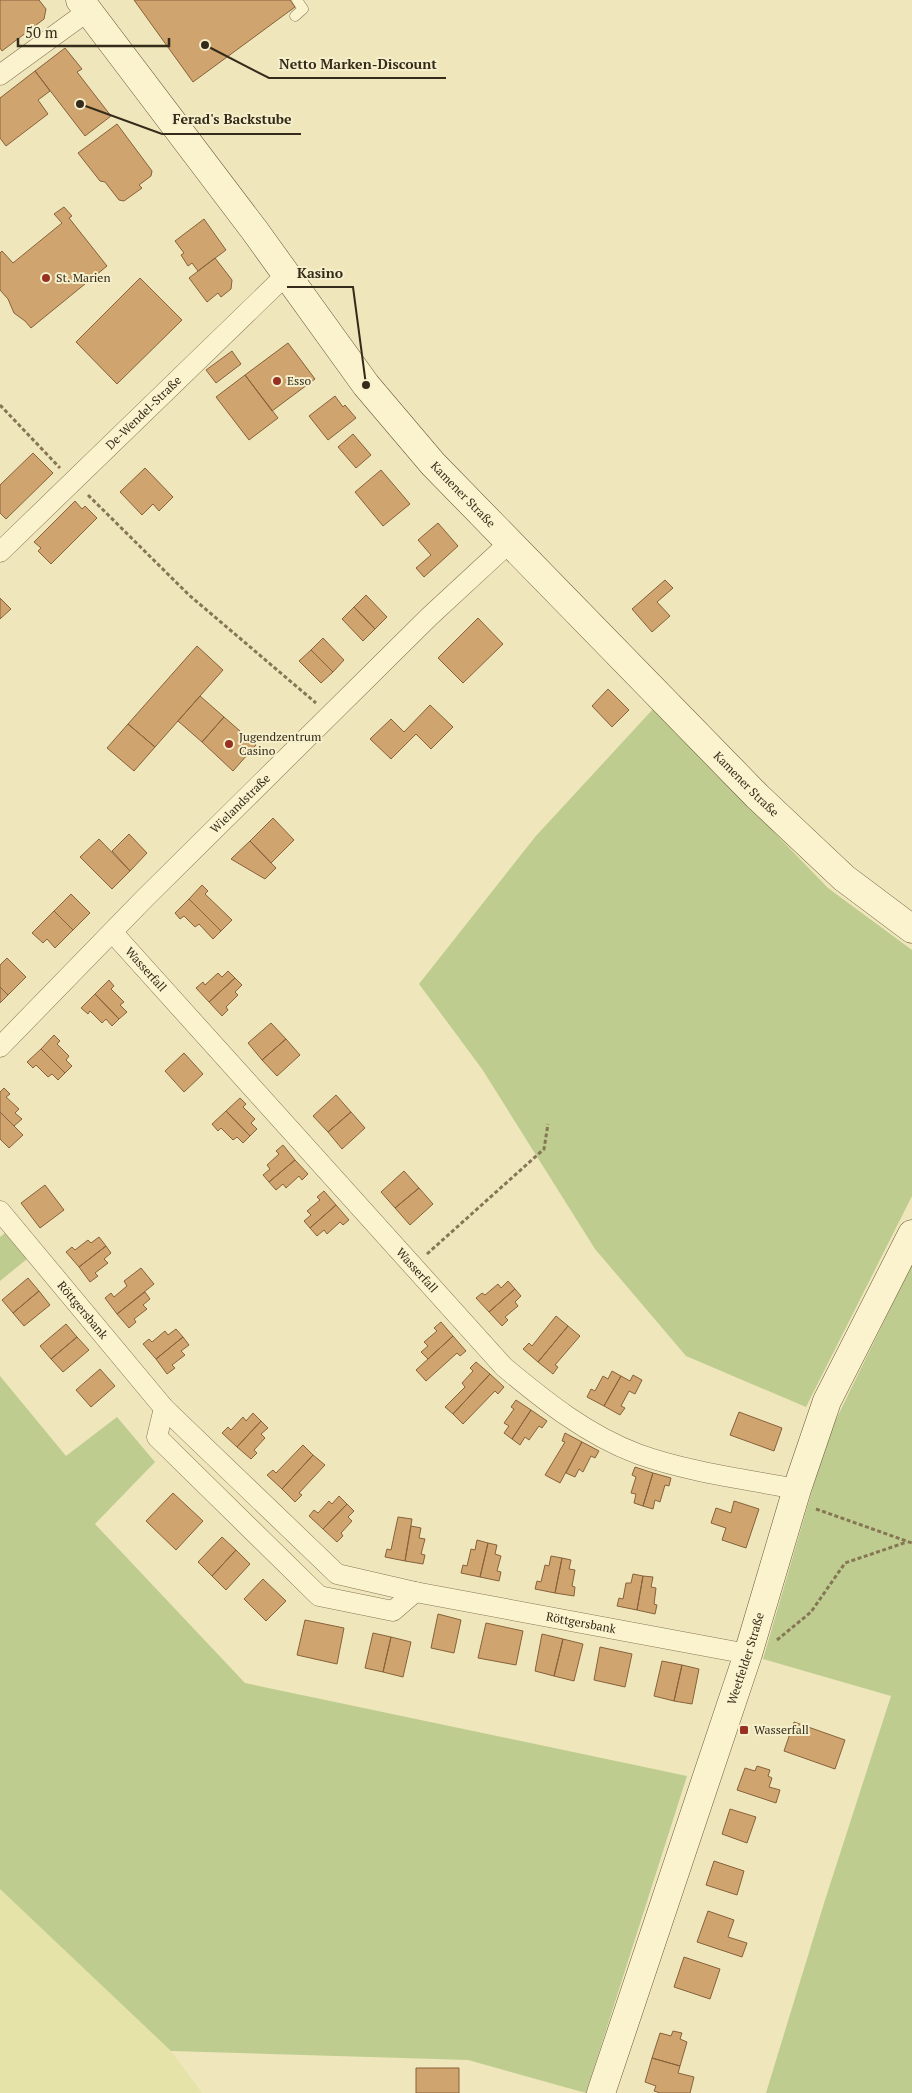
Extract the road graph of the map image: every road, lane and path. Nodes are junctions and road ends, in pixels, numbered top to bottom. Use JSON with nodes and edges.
{"nodes":[{"id":1,"x":297,"y":0,"type":"edge"},
{"id":2,"x":84,"y":5,"type":"edge"},
{"id":3,"x":295,"y":16,"type":"dead end"},
{"id":4,"x":0,"y":75,"type":"edge"},
{"id":5,"x":286,"y":274,"type":"junction"},
{"id":6,"x":0,"y":405,"type":"edge"},
{"id":7,"x":13,"y":418,"type":"dead end"},
{"id":8,"x":119,"y":526,"type":"dead end"},
{"id":9,"x":508,"y":543,"type":"junction"},
{"id":10,"x":0,"y":552,"type":"edge"},
{"id":11,"x":331,"y":714,"type":"junction"},
{"id":12,"x":912,"y":929,"type":"edge"},
{"id":13,"x":113,"y":933,"type":"junction"},
{"id":14,"x":0,"y":1047,"type":"edge"},
{"id":15,"x":548,"y":1124,"type":"dead end"},
{"id":16,"x":0,"y":1211,"type":"edge"},
{"id":17,"x":912,"y":1234,"type":"edge"},
{"id":18,"x":412,"y":1265,"type":"junction"},
{"id":19,"x":164,"y":1408,"type":"junction"},
{"id":20,"x":253,"y":1494,"type":"junction"},
{"id":21,"x":795,"y":1496,"type":"junction"},
{"id":22,"x":233,"y":1513,"type":"junction"},
{"id":23,"x":278,"y":1519,"type":"junction"},
{"id":24,"x":294,"y":1534,"type":"junction"},
{"id":25,"x":258,"y":1538,"type":"junction"},
{"id":26,"x":907,"y":1542,"type":"junction"},
{"id":27,"x":912,"y":1543,"type":"edge"},
{"id":28,"x":274,"y":1554,"type":"junction"},
{"id":29,"x":415,"y":1592,"type":"junction"},
{"id":30,"x":748,"y":1654,"type":"junction"},
{"id":31,"x":601,"y":2093,"type":"edge"}],
"edges":[{"from":1,"to":3,"type":"lane"},
{"from":2,"to":4,"type":"street"},
{"from":2,"to":5,"type":"main road","name":"Kamener Straße"},
{"from":5,"to":9,"type":"main road","name":"Kamener Straße"},
{"from":5,"to":10,"type":"street","name":"De-Wendel-Straße"},
{"from":6,"to":7,"type":"path"},
{"from":8,"to":11,"type":"path"},
{"from":9,"to":11,"type":"street","name":"Wielandstraße"},
{"from":9,"to":12,"type":"main road","name":"Kamener Straße"},
{"from":11,"to":13,"type":"street","name":"Wielandstraße"},
{"from":13,"to":14,"type":"street","name":"Wielandstraße"},
{"from":13,"to":18,"type":"street","name":"Wasserfall"},
{"from":15,"to":18,"type":"path"},
{"from":16,"to":19,"type":"street","name":"Röttgersbank"},
{"from":17,"to":21,"type":"main road","name":"Weetfelder Straße"},
{"from":18,"to":21,"type":"street","name":"Wasserfall"},
{"from":19,"to":20,"type":"street","name":"Röttgersbank"},
{"from":19,"to":22,"type":"street"},
{"from":20,"to":22,"type":"street"},
{"from":20,"to":23,"type":"street","name":"Röttgersbank"},
{"from":21,"to":26,"type":"path"},
{"from":21,"to":30,"type":"main road","name":"Weetfelder Straße"},
{"from":22,"to":25,"type":"street"},
{"from":23,"to":24,"type":"street","name":"Röttgersbank"},
{"from":23,"to":25,"type":"street"},
{"from":24,"to":28,"type":"street"},
{"from":24,"to":29,"type":"street","name":"Röttgersbank"},
{"from":25,"to":28,"type":"street"},
{"from":26,"to":27,"type":"path"},
{"from":26,"to":30,"type":"path"},
{"from":28,"to":29,"type":"street"},
{"from":29,"to":30,"type":"street","name":"Röttgersbank"},
{"from":30,"to":31,"type":"main road","name":"Weetfelder Straße"}]}
